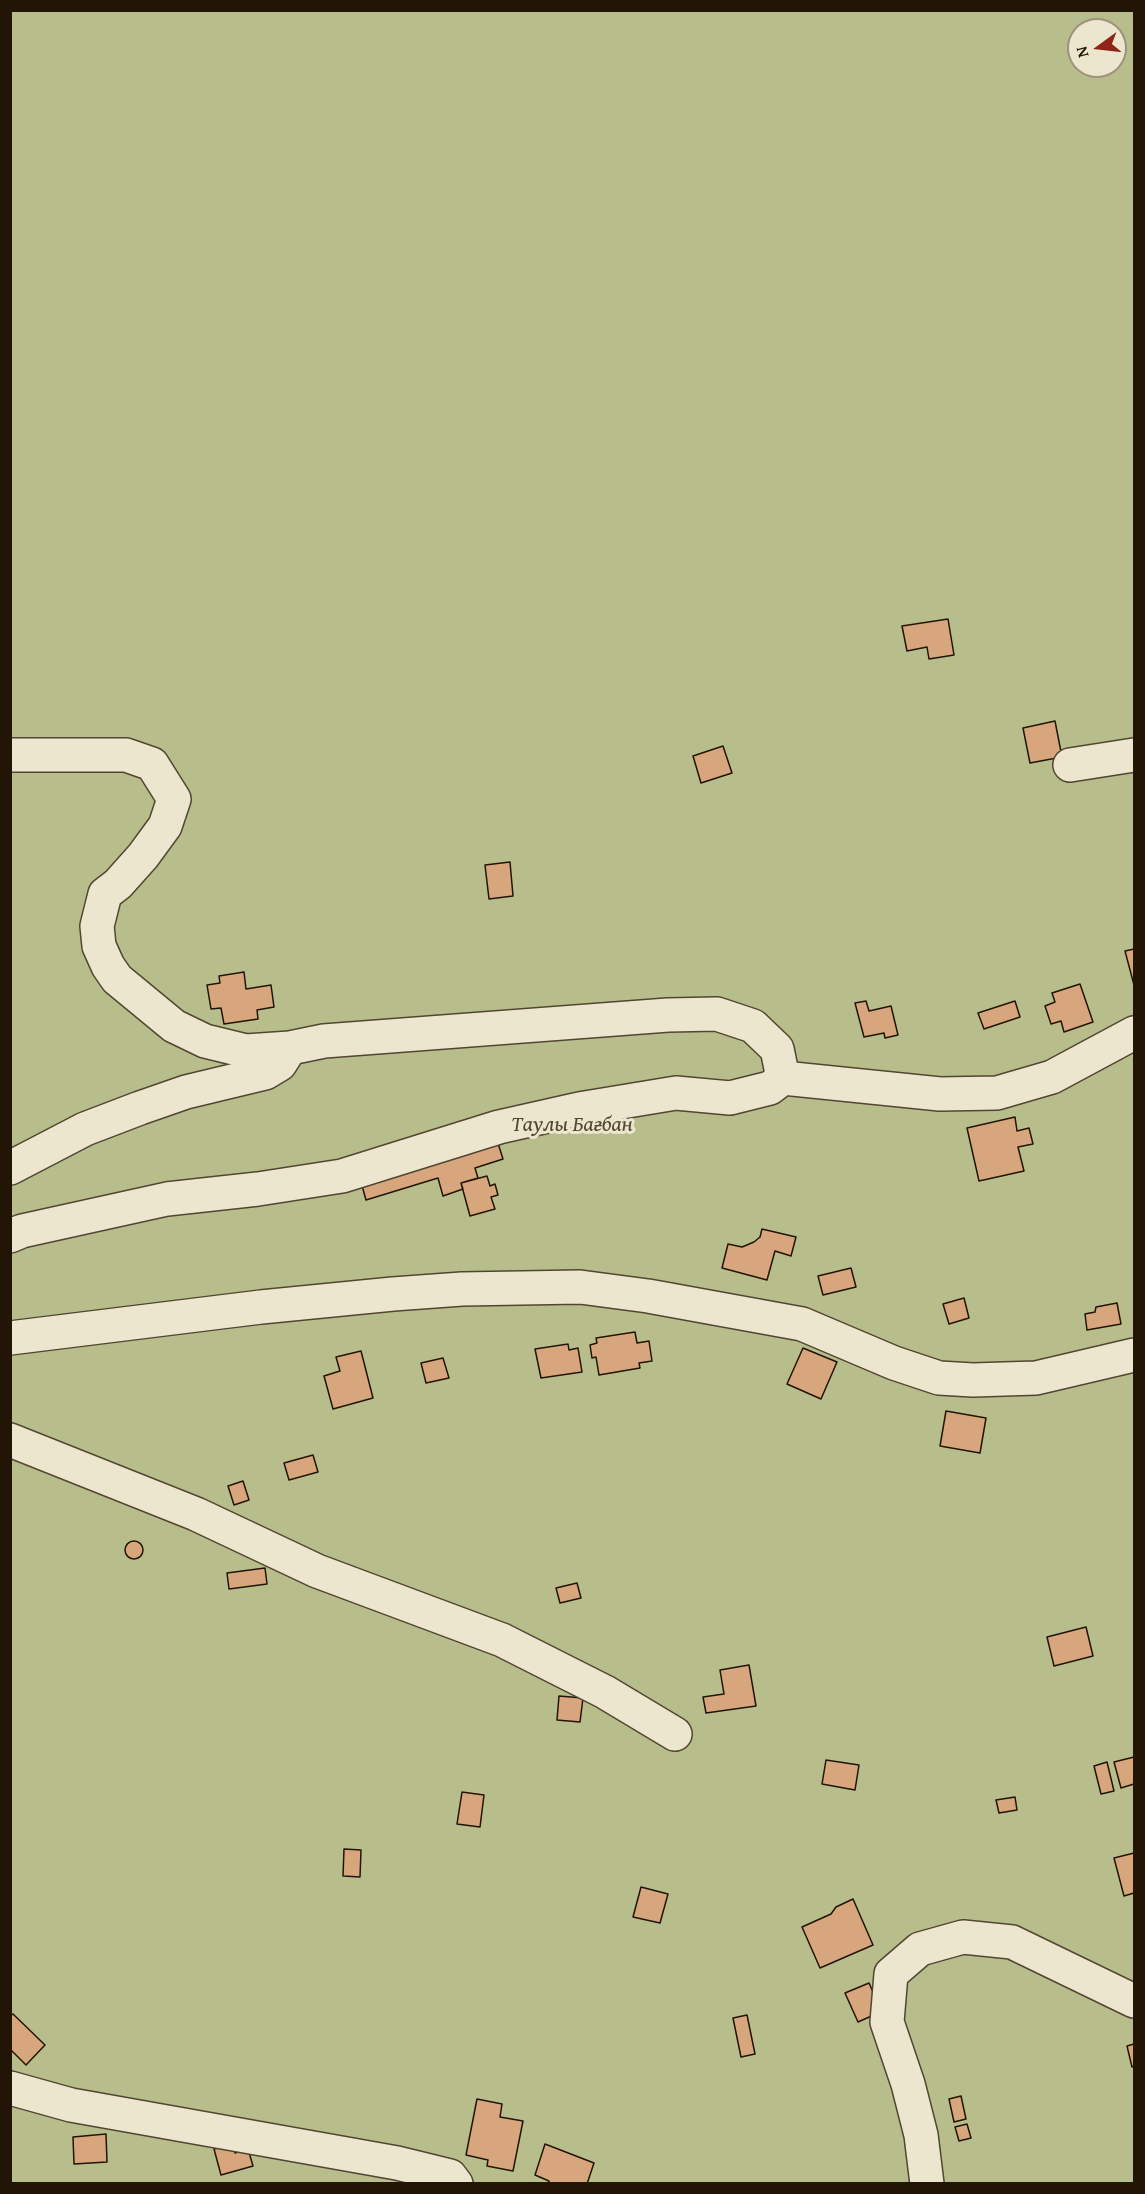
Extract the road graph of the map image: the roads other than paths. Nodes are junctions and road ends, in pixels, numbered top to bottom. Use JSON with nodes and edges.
{"nodes":[{"id":1,"x":10,"y":755,"type":"edge"},
{"id":2,"x":1134,"y":755,"type":"edge"},
{"id":3,"x":1070,"y":765,"type":"dead end"},
{"id":4,"x":1134,"y":1033,"type":"edge"},
{"id":5,"x":290,"y":1048,"type":"junction"},
{"id":6,"x":783,"y":1078,"type":"junction"},
{"id":7,"x":10,"y":1168,"type":"edge"},
{"id":8,"x":10,"y":1236,"type":"edge"},
{"id":9,"x":10,"y":1338,"type":"edge"},
{"id":10,"x":1134,"y":1355,"type":"edge"},
{"id":11,"x":10,"y":1440,"type":"edge"},
{"id":12,"x":675,"y":1734,"type":"dead end"},
{"id":13,"x":1134,"y":2001,"type":"edge"},
{"id":14,"x":10,"y":2088,"type":"edge"},
{"id":15,"x":456,"y":2184,"type":"edge"},
{"id":16,"x":927,"y":2184,"type":"edge"}],
"edges":[{"from":1,"to":5,"type":"street"},
{"from":2,"to":3,"type":"street"},
{"from":4,"to":6,"type":"street"},
{"from":5,"to":6,"type":"street"},
{"from":5,"to":7,"type":"street"},
{"from":6,"to":8,"type":"street"},
{"from":9,"to":10,"type":"street"},
{"from":11,"to":12,"type":"street"},
{"from":13,"to":16,"type":"street"},
{"from":14,"to":15,"type":"street"}]}
